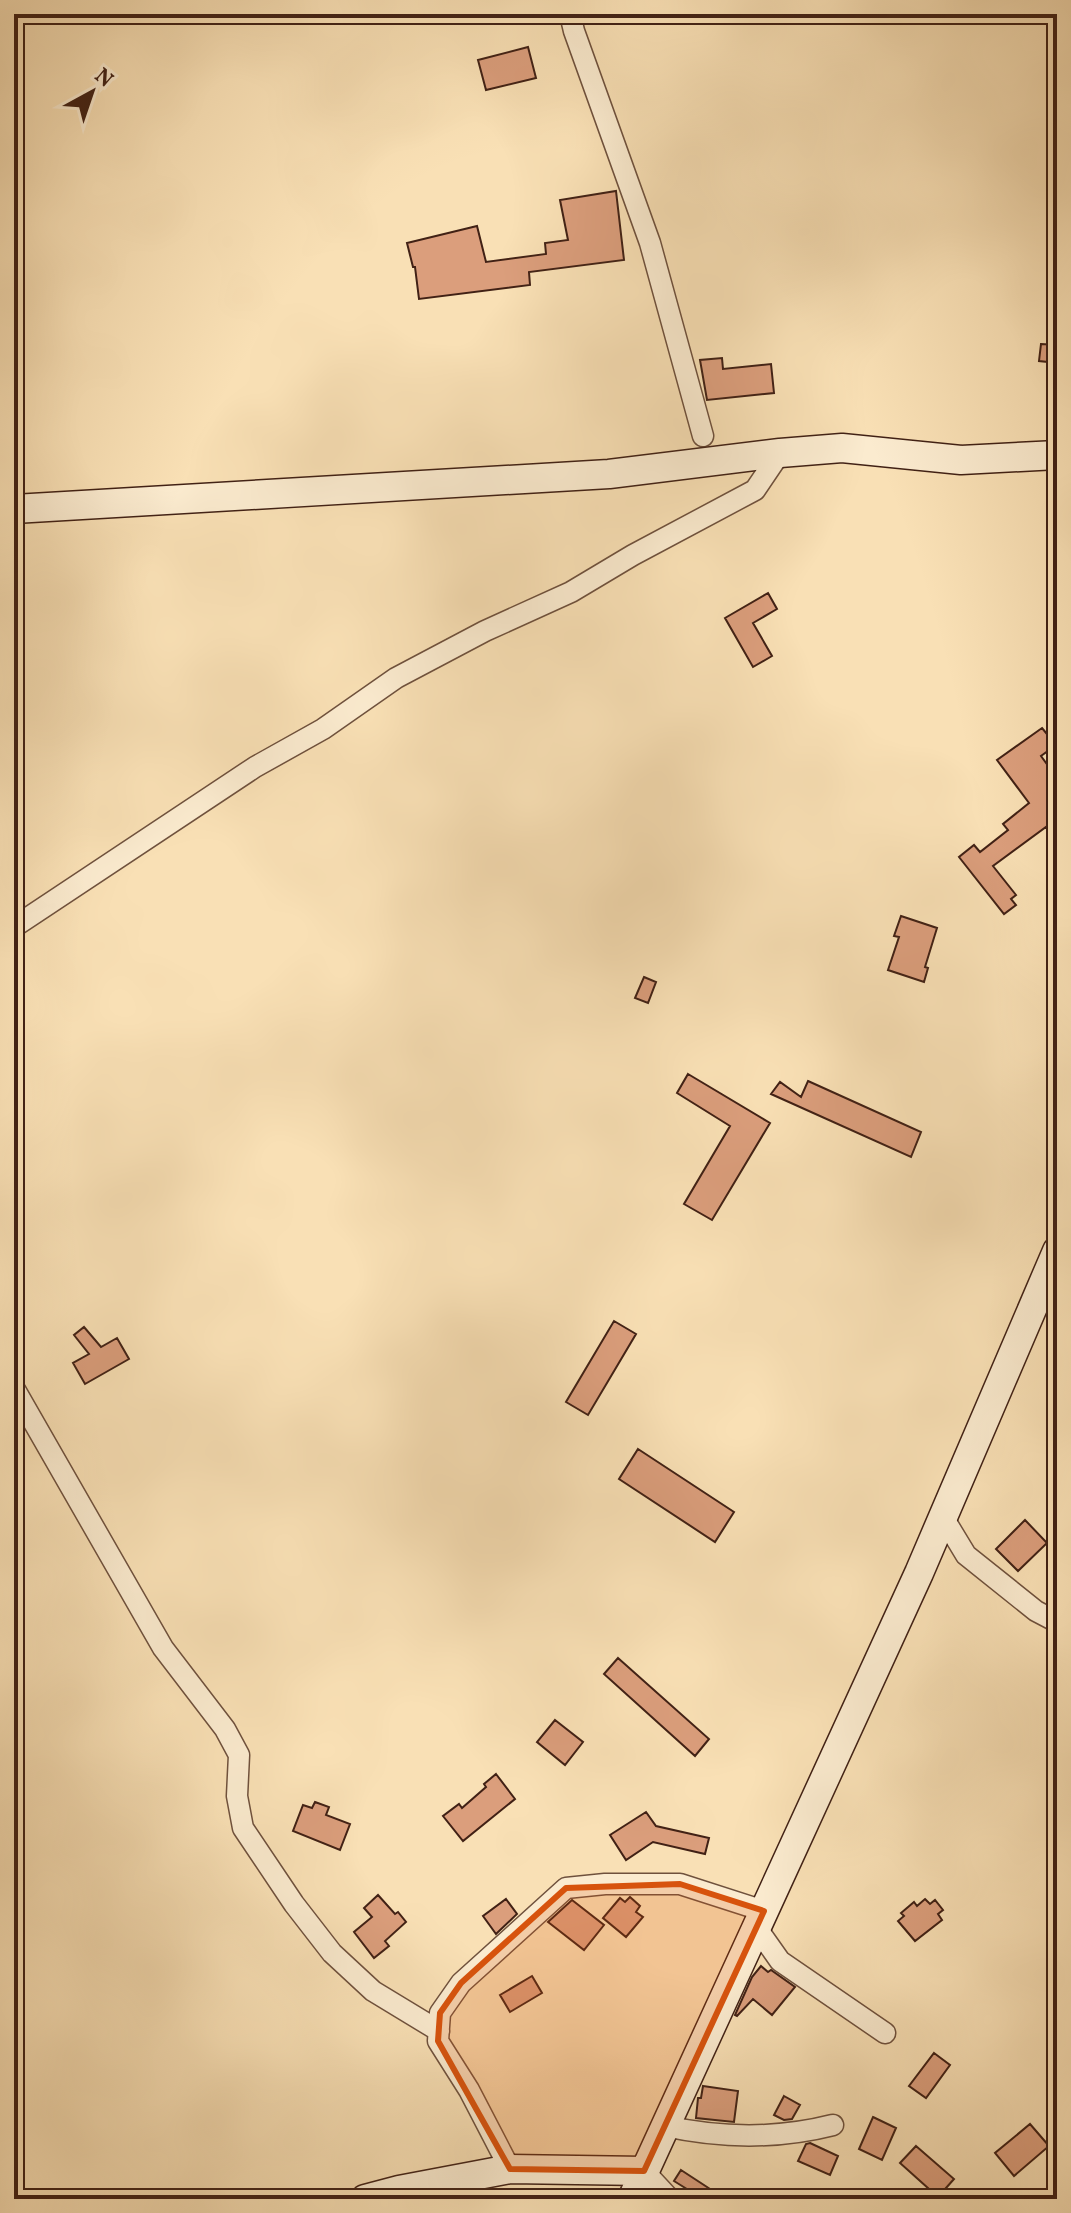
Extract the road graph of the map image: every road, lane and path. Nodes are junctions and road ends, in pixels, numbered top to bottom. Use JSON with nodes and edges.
{"nodes":[{"id":1,"x":570,"y":14,"type":"edge"},
{"id":2,"x":703,"y":436,"type":"dead end"},
{"id":3,"x":780,"y":453,"type":"junction"},
{"id":4,"x":1057,"y":455,"type":"edge"},
{"id":5,"x":14,"y":509,"type":"edge"},
{"id":6,"x":14,"y":927,"type":"edge"},
{"id":7,"x":1057,"y":1251,"type":"edge"},
{"id":8,"x":14,"y":1388,"type":"edge"},
{"id":9,"x":943,"y":1517,"type":"junction"},
{"id":10,"x":1057,"y":1622,"type":"edge"},
{"id":11,"x":760,"y":1919,"type":"junction"},
{"id":12,"x":439,"y":2031,"type":"junction"},
{"id":13,"x":885,"y":2033,"type":"dead end"},
{"id":14,"x":833,"y":2125,"type":"dead end"},
{"id":15,"x":665,"y":2126,"type":"junction"},
{"id":16,"x":510,"y":2169,"type":"junction"},
{"id":17,"x":644,"y":2171,"type":"junction"},
{"id":18,"x":365,"y":2199,"type":"edge"},
{"id":19,"x":632,"y":2199,"type":"edge"},
{"id":20,"x":670,"y":2199,"type":"edge"}],
"edges":[{"from":1,"to":2,"type":"street"},
{"from":3,"to":4,"type":"street"},
{"from":3,"to":5,"type":"street"},
{"from":3,"to":6,"type":"street"},
{"from":7,"to":9,"type":"street"},
{"from":8,"to":12,"type":"street"},
{"from":9,"to":10,"type":"street"},
{"from":9,"to":11,"type":"street"},
{"from":11,"to":12,"type":"street"},
{"from":11,"to":13,"type":"street"},
{"from":11,"to":15,"type":"street"},
{"from":12,"to":16,"type":"street"},
{"from":14,"to":15,"type":"street"},
{"from":15,"to":17,"type":"street"},
{"from":16,"to":17,"type":"street"},
{"from":16,"to":18,"type":"street"},
{"from":17,"to":19,"type":"street"},
{"from":17,"to":20,"type":"street"}]}
